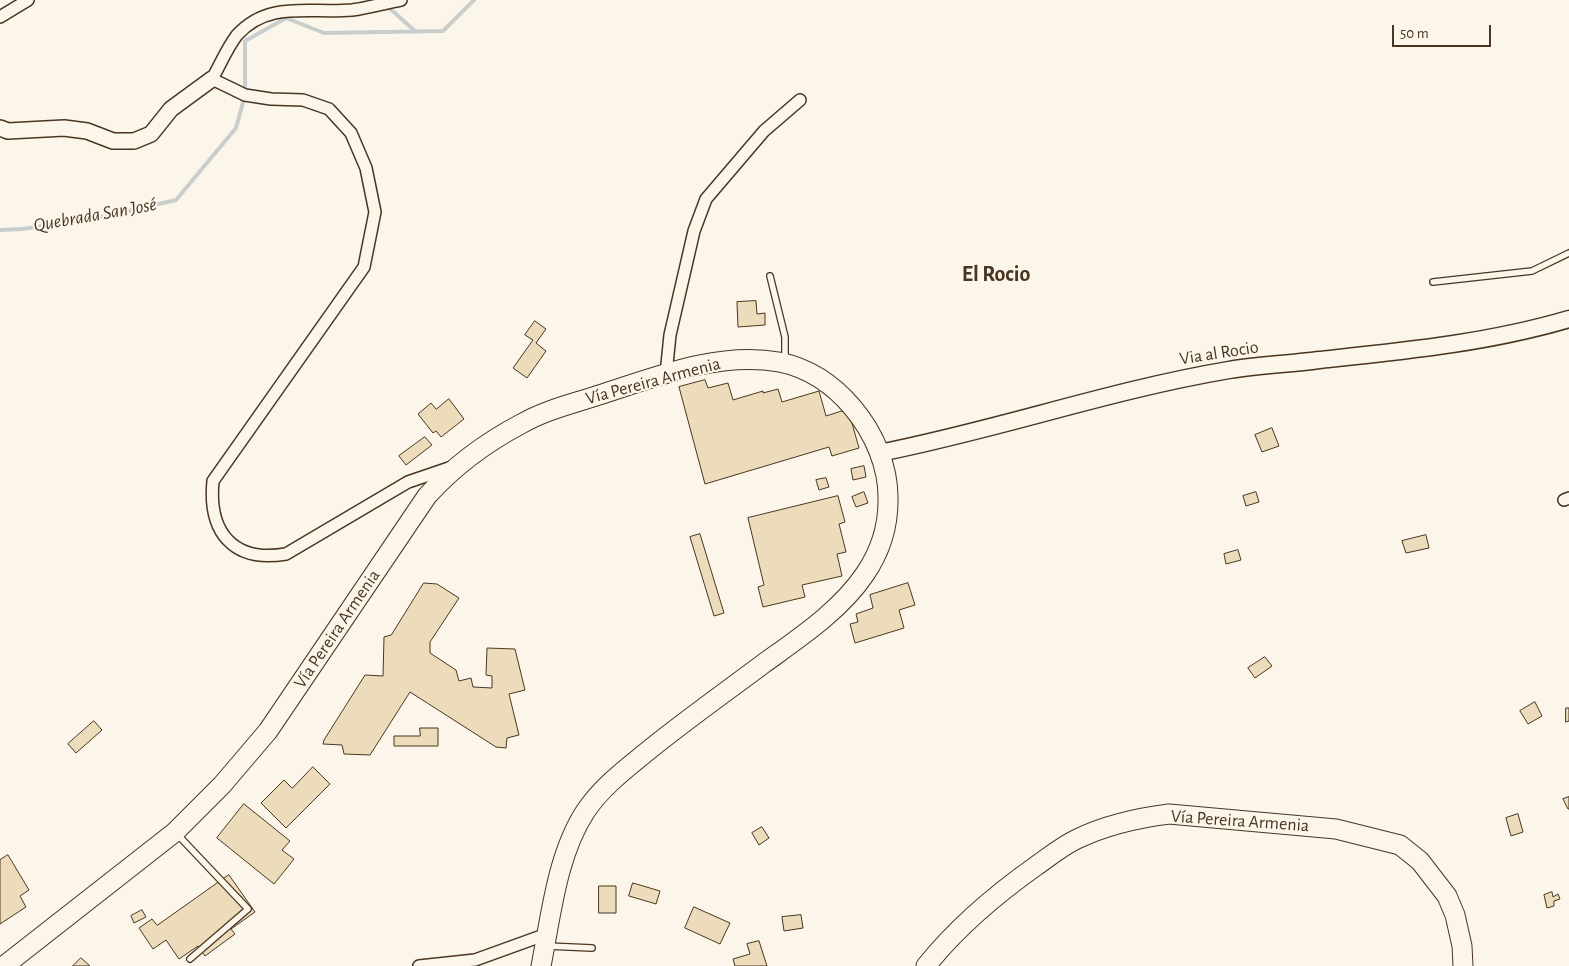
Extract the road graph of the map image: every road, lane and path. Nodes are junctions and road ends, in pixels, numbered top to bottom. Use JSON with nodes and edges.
{"nodes":[{"id":1,"x":28,"y":0,"type":"edge"},
{"id":2,"x":401,"y":0,"type":"edge"},
{"id":3,"x":0,"y":17,"type":"edge"},
{"id":4,"x":212,"y":79,"type":"junction"},
{"id":5,"x":800,"y":100,"type":"dead end"},
{"id":6,"x":0,"y":128,"type":"edge"},
{"id":7,"x":1569,"y":253,"type":"edge"},
{"id":8,"x":770,"y":276,"type":"dead end"},
{"id":9,"x":1433,"y":282,"type":"dead end"},
{"id":10,"x":1569,"y":319,"type":"edge"},
{"id":11,"x":784,"y":364,"type":"junction"},
{"id":12,"x":666,"y":374,"type":"junction"},
{"id":13,"x":879,"y":453,"type":"junction"},
{"id":14,"x":459,"y":464,"type":"junction"},
{"id":15,"x":176,"y":832,"type":"junction"},
{"id":16,"x":546,"y":940,"type":"junction"},
{"id":17,"x":592,"y":948,"type":"dead end"},
{"id":18,"x":190,"y":959,"type":"dead end"},
{"id":19,"x":4,"y":966,"type":"edge"},
{"id":20,"x":419,"y":966,"type":"edge"},
{"id":21,"x":541,"y":966,"type":"edge"},
{"id":22,"x":926,"y":966,"type":"edge"},
{"id":23,"x":1463,"y":966,"type":"edge"}],
"edges":[{"from":1,"to":3,"type":"street"},
{"from":2,"to":4,"type":"street"},
{"from":4,"to":6,"type":"street"},
{"from":4,"to":14,"type":"street"},
{"from":5,"to":12,"type":"street"},
{"from":7,"to":9,"type":"lane"},
{"from":8,"to":11,"type":"lane"},
{"from":10,"to":13,"type":"main road","name":"Via al Rocio"},
{"from":11,"to":12,"type":"main road","name":"Vía Pereira Armenia"},
{"from":11,"to":13,"type":"main road","name":"Vía Pereira Armenia"},
{"from":12,"to":14,"type":"main road","name":"Vía Pereira Armenia"},
{"from":13,"to":16,"type":"main road","name":"Vía Pereira Armenia"},
{"from":14,"to":15,"type":"main road","name":"Vía Pereira Armenia"},
{"from":15,"to":18,"type":"lane"},
{"from":15,"to":19,"type":"main road","name":"Vía Pereira Armenia"},
{"from":16,"to":17,"type":"lane"},
{"from":16,"to":20,"type":"street"},
{"from":16,"to":21,"type":"main road","name":"Vía Pereira Armenia"},
{"from":22,"to":23,"type":"main road","name":"Vía Pereira Armenia"}]}
